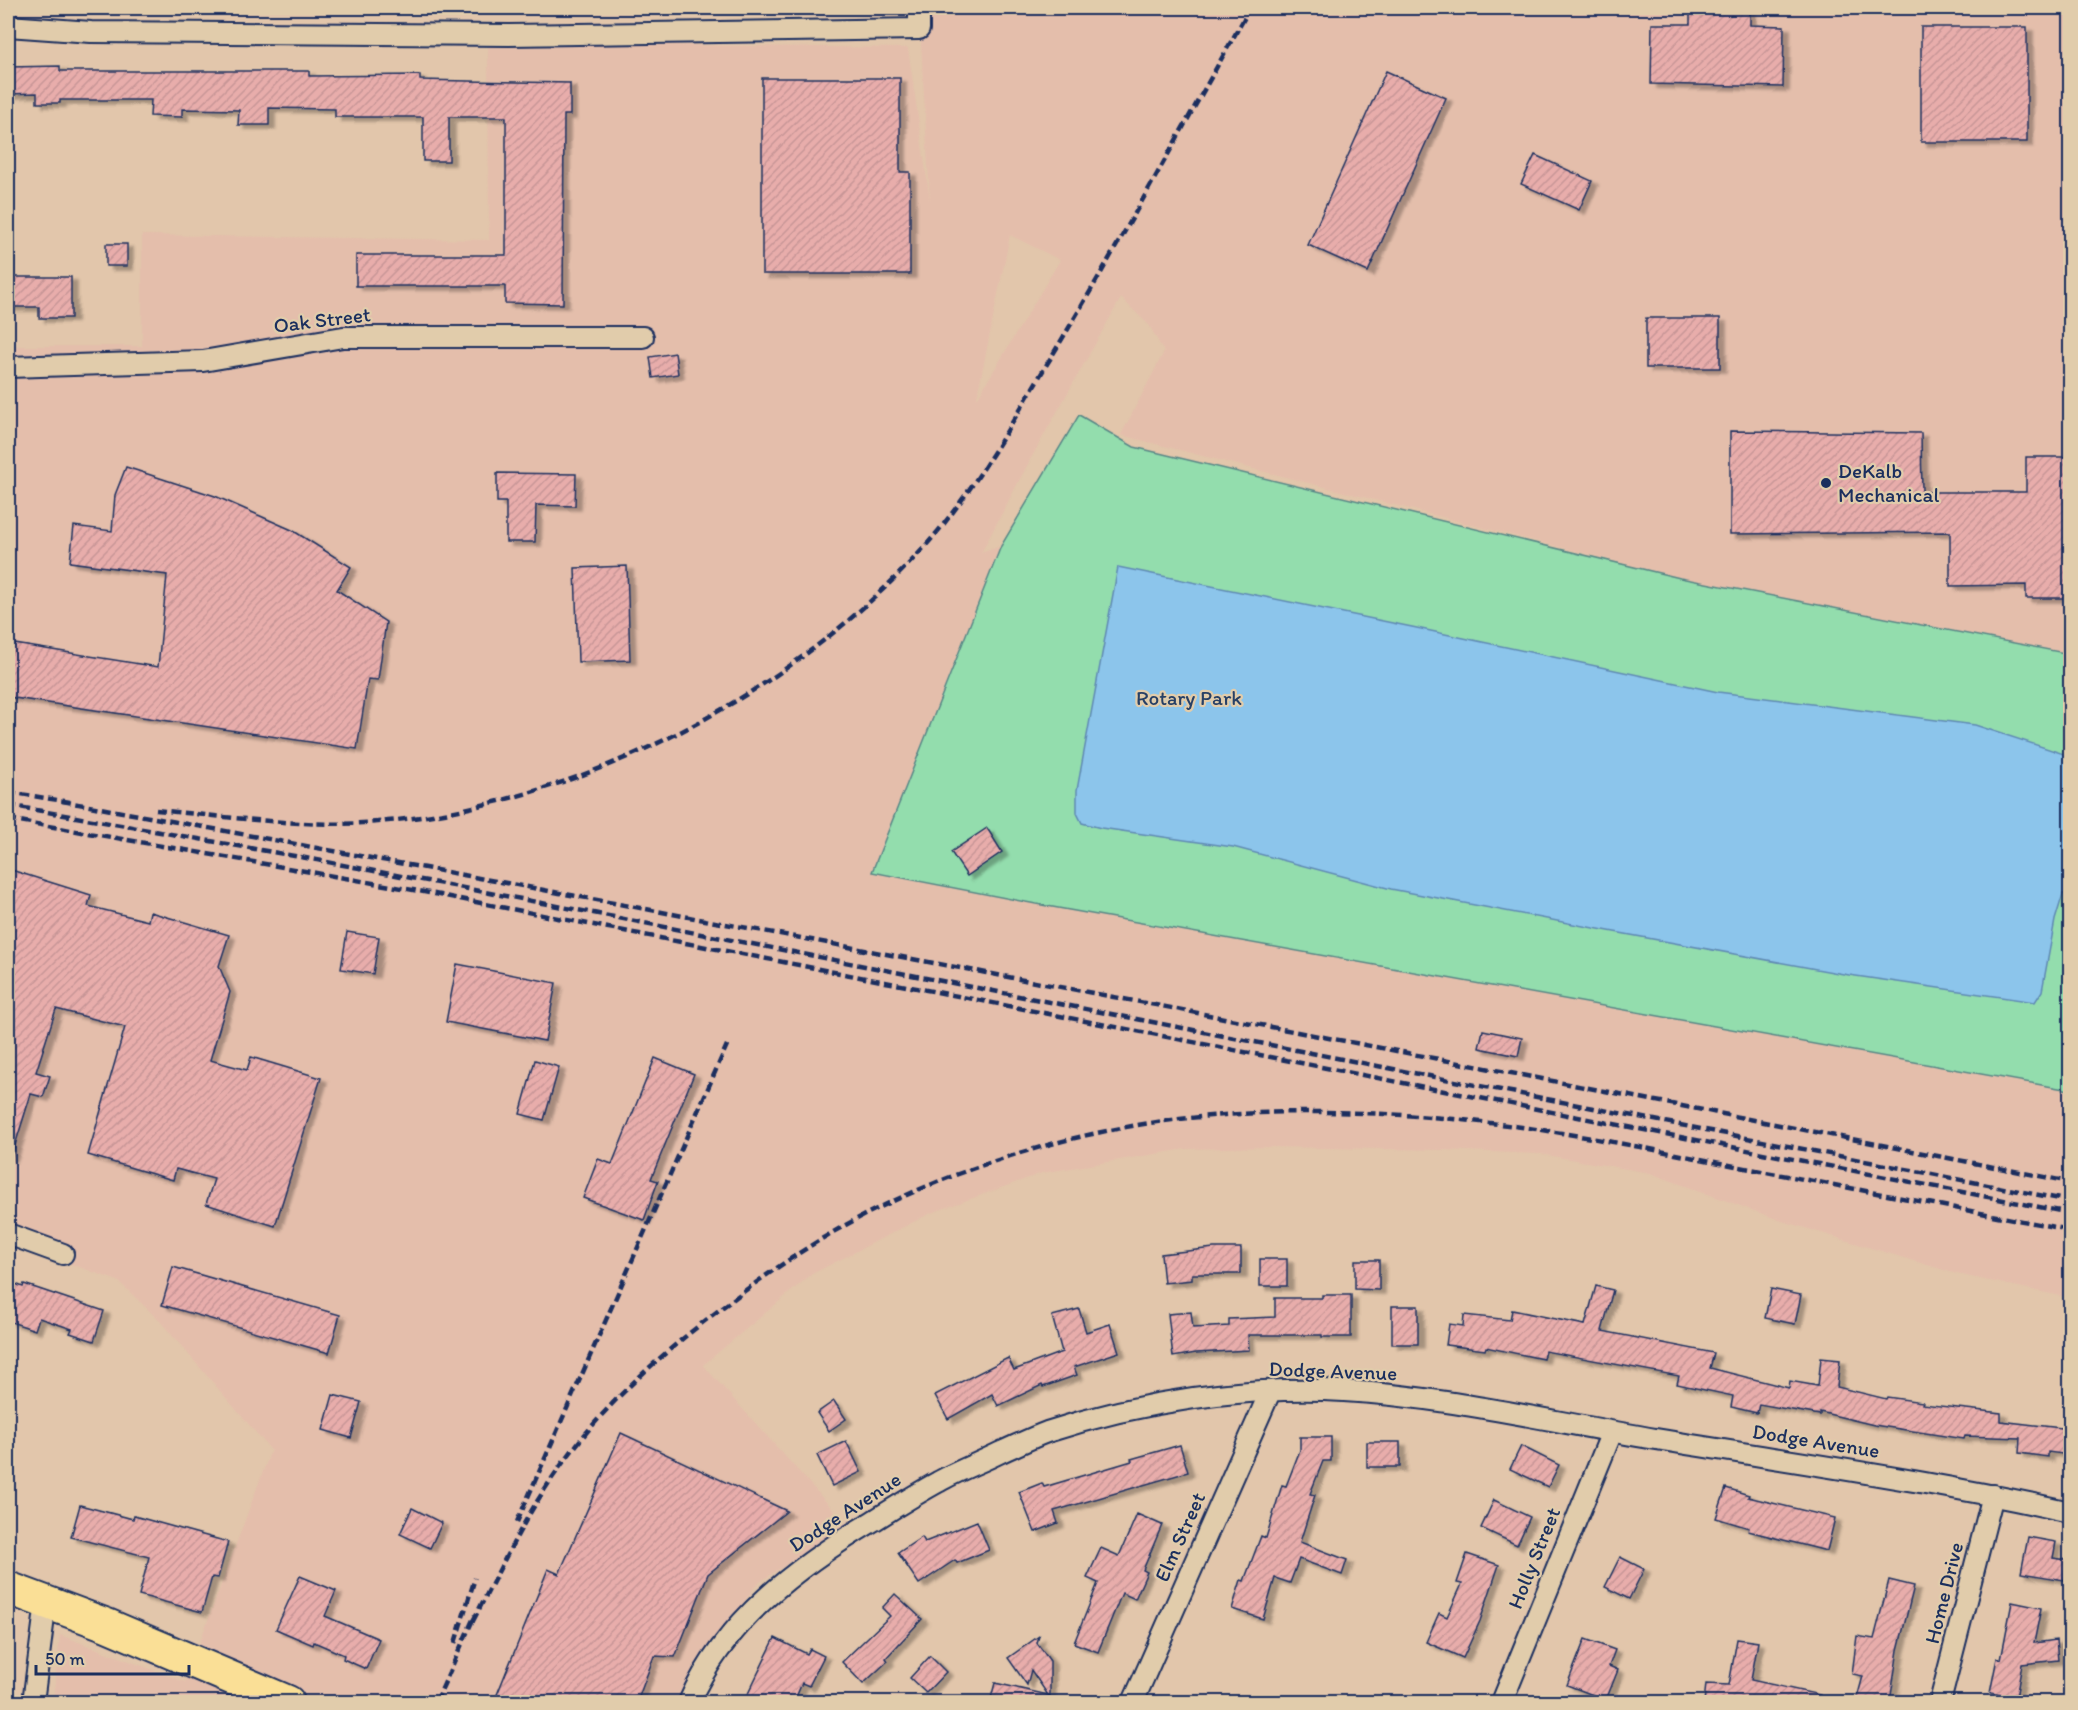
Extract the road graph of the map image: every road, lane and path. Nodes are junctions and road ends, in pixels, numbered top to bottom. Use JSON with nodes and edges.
{"nodes":[{"id":1,"x":919,"y":8,"type":"edge"},
{"id":2,"x":8,"y":26,"type":"edge"},
{"id":3,"x":644,"y":337,"type":"dead end"},
{"id":4,"x":8,"y":367,"type":"edge"},
{"id":5,"x":8,"y":1234,"type":"edge"},
{"id":6,"x":63,"y":1254,"type":"dead end"},
{"id":7,"x":1270,"y":1392,"type":"junction"},
{"id":8,"x":1612,"y":1432,"type":"junction"},
{"id":9,"x":1994,"y":1495,"type":"junction"},
{"id":10,"x":2070,"y":1512,"type":"edge"},
{"id":11,"x":8,"y":1588,"type":"edge"},
{"id":12,"x":46,"y":1602,"type":"junction"},
{"id":13,"x":33,"y":1702,"type":"edge"},
{"id":14,"x":288,"y":1702,"type":"edge"},
{"id":15,"x":689,"y":1702,"type":"edge"},
{"id":16,"x":1133,"y":1702,"type":"edge"},
{"id":17,"x":1502,"y":1702,"type":"edge"},
{"id":18,"x":1940,"y":1702,"type":"edge"}],
"edges":[{"from":1,"to":2,"type":"street"},
{"from":3,"to":4,"type":"street","name":"Oak Street"},
{"from":5,"to":6,"type":"street"},
{"from":7,"to":8,"type":"street","name":"Dodge Avenue"},
{"from":7,"to":15,"type":"street","name":"Dodge Avenue"},
{"from":7,"to":16,"type":"street","name":"Elm Street"},
{"from":8,"to":9,"type":"street","name":"Dodge Avenue"},
{"from":8,"to":17,"type":"street","name":"Holly Street"},
{"from":9,"to":10,"type":"street","name":"Dodge Avenue"},
{"from":9,"to":18,"type":"street","name":"Home Drive"},
{"from":11,"to":12,"type":"main road"},
{"from":12,"to":13,"type":"street"},
{"from":12,"to":14,"type":"main road"}]}
